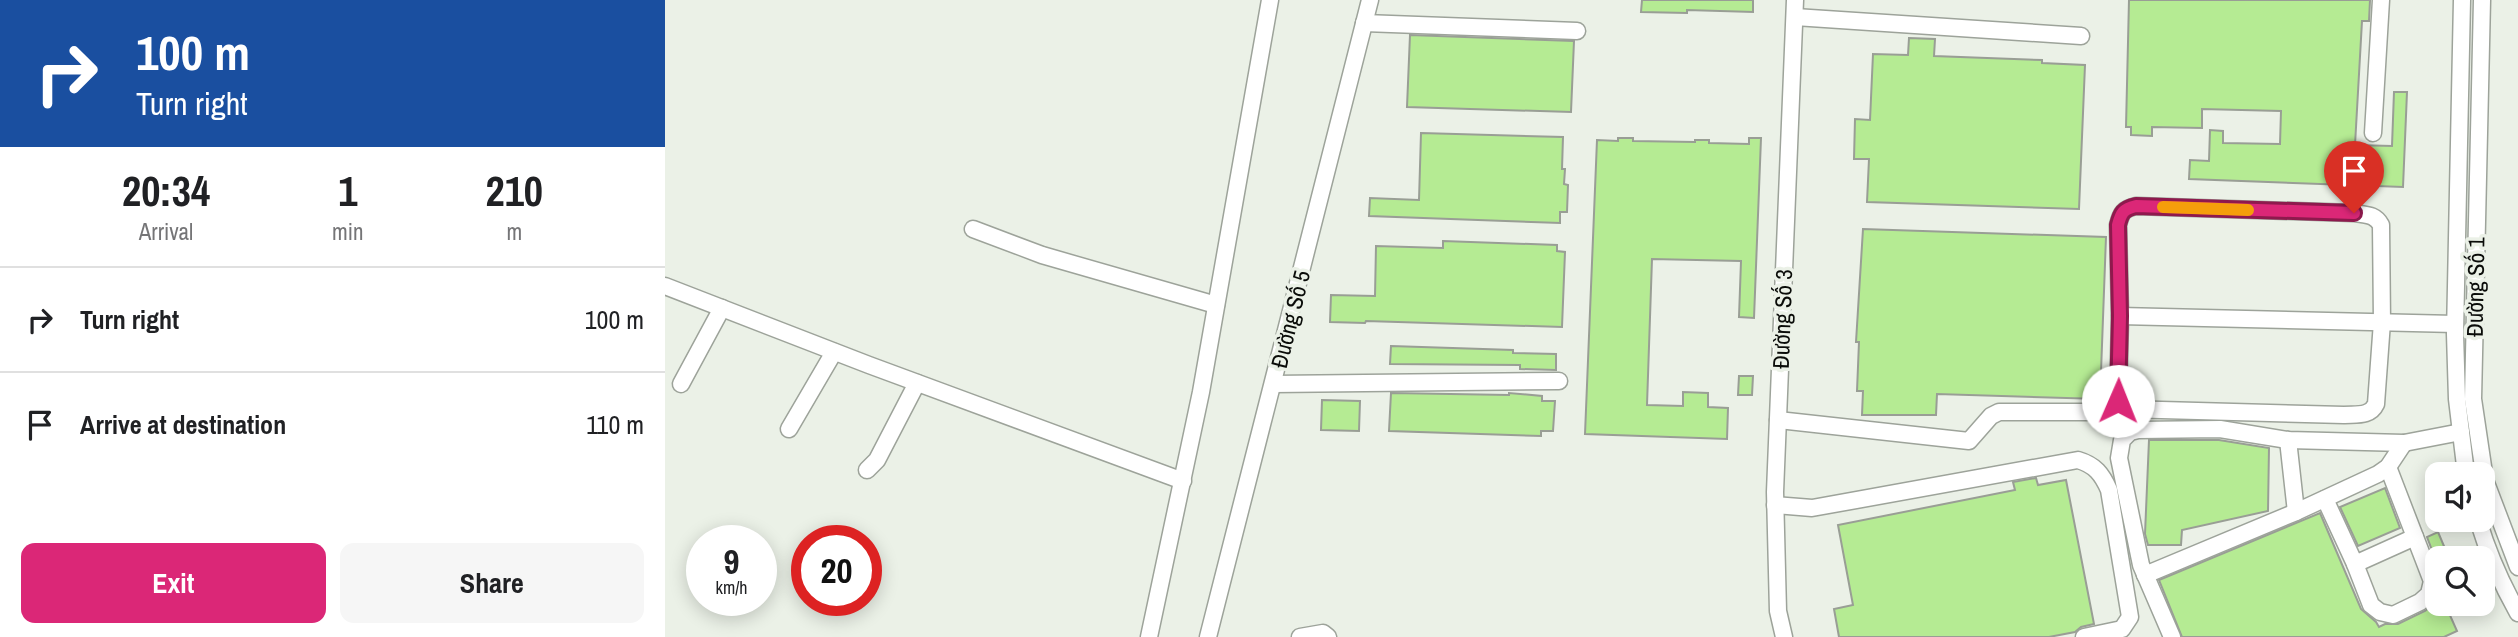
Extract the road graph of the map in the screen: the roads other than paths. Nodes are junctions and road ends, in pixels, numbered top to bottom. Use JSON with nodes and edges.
{"nodes":[{"id":1,"x":1270,"y":0,"type":"edge"},
{"id":2,"x":1370,"y":0,"type":"edge"},
{"id":3,"x":1795,"y":0,"type":"edge"},
{"id":4,"x":2381,"y":0,"type":"edge"},
{"id":5,"x":2462,"y":0,"type":"edge"},
{"id":6,"x":2482,"y":0,"type":"edge"},
{"id":7,"x":1794,"y":17,"type":"junction"},
{"id":8,"x":1364,"y":23,"type":"junction"},
{"id":9,"x":1577,"y":31,"type":"dead end"},
{"id":10,"x":2081,"y":36,"type":"dead end"},
{"id":11,"x":2373,"y":133,"type":"dead end"},
{"id":12,"x":973,"y":229,"type":"dead end"},
{"id":13,"x":665,"y":286,"type":"edge"},
{"id":14,"x":1216,"y":305,"type":"junction"},
{"id":15,"x":722,"y":308,"type":"junction"},
{"id":16,"x":2120,"y":316,"type":"junction"},
{"id":17,"x":2382,"y":322,"type":"junction"},
{"id":18,"x":2455,"y":324,"type":"junction"},
{"id":19,"x":834,"y":352,"type":"junction"},
{"id":20,"x":1559,"y":381,"type":"dead end"},
{"id":21,"x":917,"y":383,"type":"junction"},
{"id":22,"x":681,"y":384,"type":"dead end"},
{"id":23,"x":1273,"y":384,"type":"junction"},
{"id":24,"x":2088,"y":412,"type":"dead end"},
{"id":25,"x":1778,"y":420,"type":"junction"},
{"id":26,"x":789,"y":429,"type":"dead end"},
{"id":27,"x":2461,"y":432,"type":"junction"},
{"id":28,"x":2288,"y":440,"type":"junction"},
{"id":29,"x":2404,"y":443,"type":"junction"},
{"id":30,"x":2465,"y":462,"type":"edge"},
{"id":31,"x":2388,"y":467,"type":"junction"},
{"id":32,"x":867,"y":470,"type":"dead end"},
{"id":33,"x":1183,"y":481,"type":"junction"},
{"id":34,"x":2325,"y":499,"type":"junction"},
{"id":35,"x":1775,"y":505,"type":"junction"},
{"id":36,"x":2297,"y":512,"type":"junction"},
{"id":37,"x":2482,"y":532,"type":"edge"},
{"id":38,"x":2415,"y":537,"type":"junction"},
{"id":39,"x":2355,"y":564,"type":"junction"},
{"id":40,"x":2518,"y":566,"type":"edge"},
{"id":41,"x":2145,"y":575,"type":"junction"},
{"id":42,"x":2518,"y":613,"type":"edge"},
{"id":43,"x":1149,"y":637,"type":"edge"},
{"id":44,"x":1208,"y":637,"type":"edge"},
{"id":45,"x":1300,"y":637,"type":"edge"},
{"id":46,"x":1328,"y":637,"type":"edge"},
{"id":47,"x":1784,"y":637,"type":"edge"},
{"id":48,"x":2084,"y":637,"type":"edge"},
{"id":49,"x":2172,"y":637,"type":"edge"}],
"edges":[{"from":1,"to":14,"type":"street"},
{"from":2,"to":8,"type":"street","name":"Đường Số 5"},
{"from":3,"to":7,"type":"street","name":"Đường Số 3"},
{"from":4,"to":11,"type":"street"},
{"from":5,"to":18,"type":"street","name":"Đường Số 1"},
{"from":6,"to":40,"type":"street","name":"Đường Số 1"},
{"from":7,"to":10,"type":"street"},
{"from":7,"to":25,"type":"street","name":"Đường Số 3"},
{"from":8,"to":9,"type":"street"},
{"from":8,"to":23,"type":"street","name":"Đường Số 5"},
{"from":12,"to":14,"type":"street"},
{"from":13,"to":15,"type":"street"},
{"from":14,"to":33,"type":"street"},
{"from":15,"to":19,"type":"street"},
{"from":15,"to":22,"type":"street"},
{"from":16,"to":17,"type":"street"},
{"from":16,"to":17,"type":"street"},
{"from":16,"to":17,"type":"street"},
{"from":17,"to":18,"type":"street"},
{"from":18,"to":27,"type":"street","name":"Đường Số 1"},
{"from":19,"to":21,"type":"street"},
{"from":19,"to":26,"type":"street"},
{"from":20,"to":23,"type":"street"},
{"from":21,"to":32,"type":"street"},
{"from":21,"to":33,"type":"street"},
{"from":23,"to":44,"type":"street","name":"Đường Số 5"},
{"from":24,"to":25,"type":"street"},
{"from":25,"to":35,"type":"street","name":"Đường Số 3"},
{"from":27,"to":29,"type":"street"},
{"from":27,"to":30,"type":"street","name":"Đường Số 1"},
{"from":28,"to":29,"type":"street"},
{"from":28,"to":36,"type":"street"},
{"from":28,"to":41,"type":"street"},
{"from":29,"to":31,"type":"street"},
{"from":31,"to":34,"type":"street"},
{"from":31,"to":38,"type":"street"},
{"from":33,"to":43,"type":"street"},
{"from":34,"to":36,"type":"street"},
{"from":34,"to":39,"type":"street"},
{"from":35,"to":47,"type":"street","name":"Đường Số 3"},
{"from":35,"to":48,"type":"street"},
{"from":36,"to":41,"type":"street"},
{"from":37,"to":42,"type":"street"},
{"from":38,"to":39,"type":"street"},
{"from":38,"to":39,"type":"street"},
{"from":41,"to":49,"type":"street"},
{"from":45,"to":46,"type":"street"}]}
